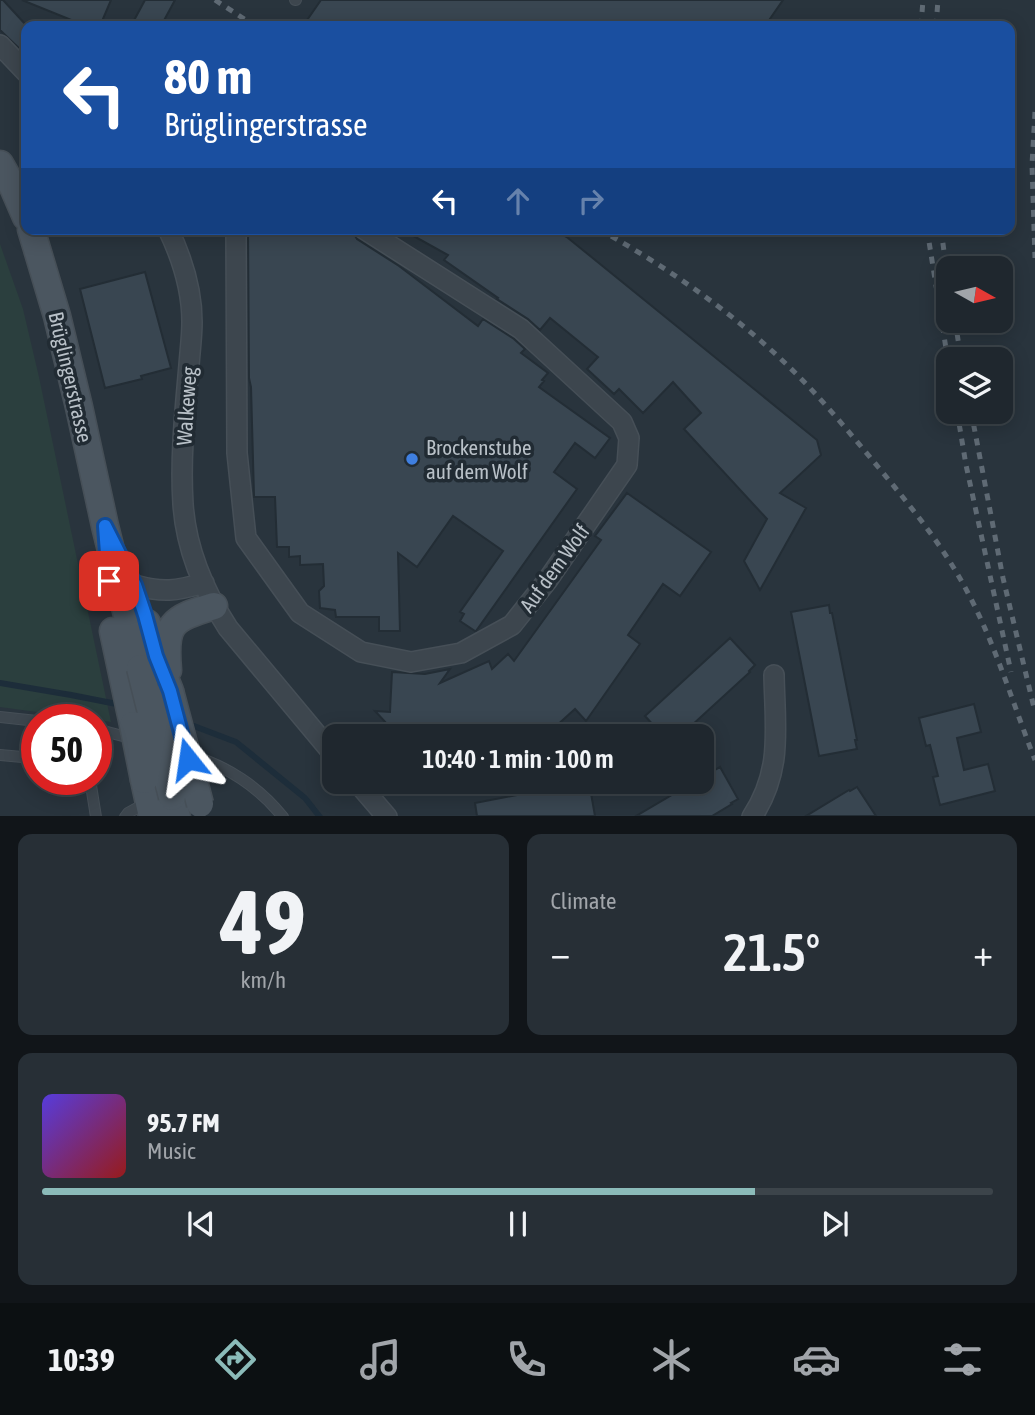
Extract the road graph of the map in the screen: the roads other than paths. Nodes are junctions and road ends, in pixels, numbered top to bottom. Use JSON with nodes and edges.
{"nodes":[{"id":1,"x":0,"y":45,"type":"edge"},
{"id":2,"x":21,"y":67,"type":"edge"},
{"id":3,"x":0,"y":164,"type":"edge"},
{"id":4,"x":21,"y":205,"type":"edge"},
{"id":5,"x":33,"y":235,"type":"edge"},
{"id":6,"x":171,"y":235,"type":"edge"},
{"id":7,"x":236,"y":235,"type":"edge"},
{"id":8,"x":373,"y":235,"type":"edge"},
{"id":9,"x":105,"y":526,"type":"junction"},
{"id":10,"x":135,"y":585,"type":"junction"},
{"id":11,"x":209,"y":595,"type":"junction"},
{"id":12,"x":153,"y":674,"type":"junction"},
{"id":13,"x":774,"y":675,"type":"dead end"},
{"id":14,"x":0,"y":717,"type":"edge"},
{"id":15,"x":21,"y":719,"type":"edge"},
{"id":16,"x":112,"y":733,"type":"edge"},
{"id":17,"x":322,"y":741,"type":"edge"},
{"id":18,"x":0,"y":755,"type":"edge"},
{"id":19,"x":21,"y":757,"type":"edge"},
{"id":20,"x":367,"y":794,"type":"edge"},
{"id":21,"x":93,"y":795,"type":"edge"},
{"id":22,"x":159,"y":803,"type":"edge"},
{"id":23,"x":202,"y":810,"type":"edge"},
{"id":24,"x":96,"y":816,"type":"edge"},
{"id":25,"x":126,"y":816,"type":"edge"},
{"id":26,"x":283,"y":816,"type":"edge"},
{"id":27,"x":386,"y":816,"type":"edge"},
{"id":28,"x":752,"y":816,"type":"edge"}],
"edges":[{"from":1,"to":2,"type":"street"},
{"from":3,"to":4,"type":"main road"},
{"from":5,"to":9,"type":"main road","name":"Brüglingerstrasse"},
{"from":6,"to":11,"type":"street","name":"Walkeweg"},
{"from":7,"to":8,"type":"street","name":"Auf dem Wolf"},
{"from":9,"to":10,"type":"main road","name":"Brüglingerstrasse"},
{"from":9,"to":12,"type":"main road","name":"Brüglingerstrasse"},
{"from":10,"to":11,"type":"street"},
{"from":10,"to":12,"type":"main road","name":"Brüglingerstrasse"},
{"from":11,"to":12,"type":"main road"},
{"from":11,"to":17,"type":"street","name":"Walkeweg"},
{"from":12,"to":22,"type":"main road","name":"Brüglingerstrasse","bridge":true},
{"from":12,"to":23,"type":"main road","name":"Brüglingerstrasse","bridge":true},
{"from":13,"to":28,"type":"street"},
{"from":14,"to":15,"type":"lane"},
{"from":16,"to":26,"type":"lane"},
{"from":18,"to":19,"type":"lane"},
{"from":20,"to":27,"type":"street"},
{"from":21,"to":24,"type":"lane"},
{"from":22,"to":25,"type":"lane"}]}
